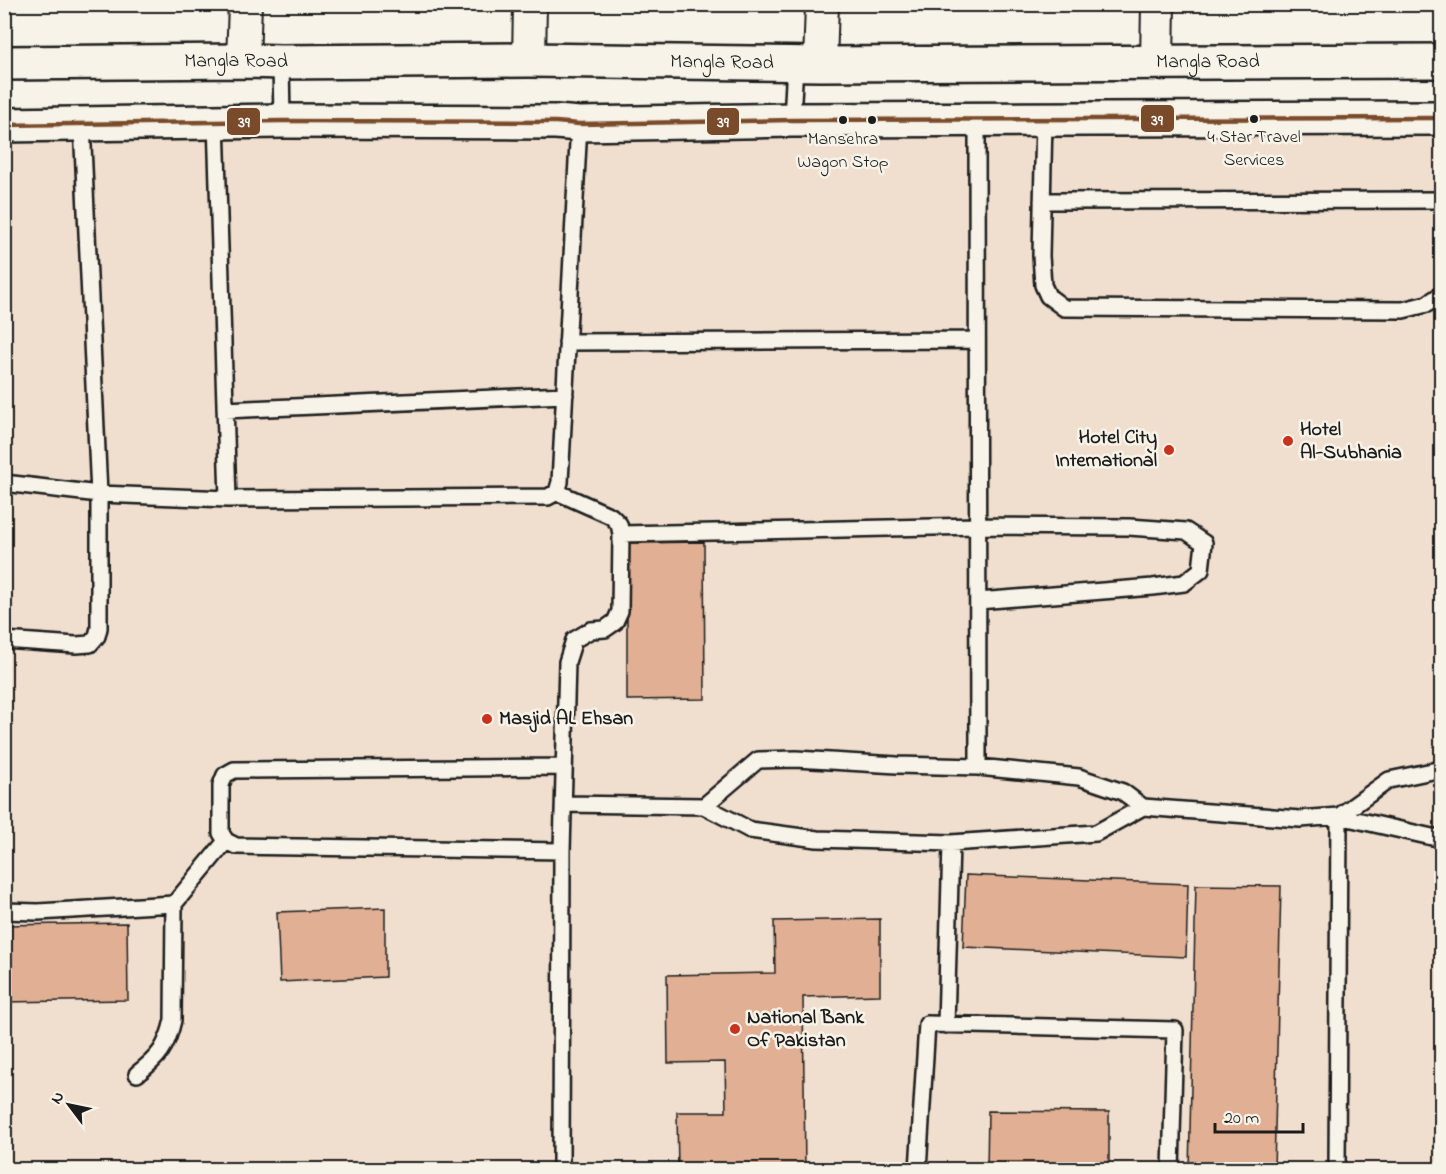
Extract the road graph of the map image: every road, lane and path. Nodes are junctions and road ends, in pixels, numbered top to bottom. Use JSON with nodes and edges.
{"nodes":[{"id":1,"x":245,"y":4,"type":"edge"},
{"id":2,"x":530,"y":4,"type":"edge"},
{"id":3,"x":822,"y":4,"type":"edge"},
{"id":4,"x":1158,"y":4,"type":"edge"},
{"id":5,"x":529,"y":60,"type":"junction"},
{"id":6,"x":243,"y":61,"type":"junction"},
{"id":7,"x":1442,"y":61,"type":"edge"},
{"id":8,"x":282,"y":62,"type":"junction"},
{"id":9,"x":1157,"y":62,"type":"junction"},
{"id":10,"x":4,"y":63,"type":"edge"},
{"id":11,"x":808,"y":63,"type":"junction"},
{"id":12,"x":1442,"y":118,"type":"edge"},
{"id":13,"x":977,"y":119,"type":"junction"},
{"id":14,"x":1044,"y":119,"type":"junction"},
{"id":15,"x":792,"y":120,"type":"junction"},
{"id":16,"x":282,"y":121,"type":"junction"},
{"id":17,"x":216,"y":122,"type":"junction"},
{"id":18,"x":82,"y":124,"type":"junction"},
{"id":19,"x":579,"y":124,"type":"junction"},
{"id":20,"x":4,"y":125,"type":"edge"},
{"id":21,"x":1442,"y":200,"type":"edge"},
{"id":22,"x":1042,"y":201,"type":"junction"},
{"id":23,"x":1442,"y":294,"type":"edge"},
{"id":24,"x":977,"y":340,"type":"junction"},
{"id":25,"x":567,"y":342,"type":"junction"},
{"id":26,"x":565,"y":395,"type":"junction"},
{"id":27,"x":225,"y":410,"type":"junction"},
{"id":28,"x":4,"y":483,"type":"edge"},
{"id":29,"x":557,"y":492,"type":"junction"},
{"id":30,"x":99,"y":494,"type":"junction"},
{"id":31,"x":228,"y":499,"type":"junction"},
{"id":32,"x":977,"y":526,"type":"junction"},
{"id":33,"x":621,"y":534,"type":"junction"},
{"id":34,"x":978,"y":601,"type":"junction"},
{"id":35,"x":4,"y":640,"type":"edge"},
{"id":36,"x":564,"y":767,"type":"junction"},
{"id":37,"x":978,"y":767,"type":"junction"},
{"id":38,"x":1442,"y":769,"type":"edge"},
{"id":39,"x":564,"y":804,"type":"junction"},
{"id":40,"x":704,"y":806,"type":"junction"},
{"id":41,"x":1143,"y":807,"type":"junction"},
{"id":42,"x":1339,"y":816,"type":"junction"},
{"id":43,"x":1442,"y":837,"type":"edge"},
{"id":44,"x":226,"y":841,"type":"junction"},
{"id":45,"x":951,"y":843,"type":"junction"},
{"id":46,"x":562,"y":851,"type":"junction"},
{"id":47,"x":174,"y":904,"type":"junction"},
{"id":48,"x":4,"y":911,"type":"edge"},
{"id":49,"x":945,"y":1024,"type":"junction"},
{"id":50,"x":137,"y":1074,"type":"dead end"},
{"id":51,"x":561,"y":1170,"type":"edge"},
{"id":52,"x":918,"y":1170,"type":"edge"},
{"id":53,"x":1171,"y":1170,"type":"edge"},
{"id":54,"x":1337,"y":1170,"type":"edge"}],
"edges":[{"from":1,"to":6,"type":"street"},
{"from":2,"to":5,"type":"street"},
{"from":3,"to":11,"type":"street"},
{"from":4,"to":9,"type":"street"},
{"from":5,"to":8,"type":"main road","name":"Mangla Road"},
{"from":5,"to":11,"type":"main road","name":"Mangla Road"},
{"from":6,"to":8,"type":"main road","name":"Mangla Road"},
{"from":6,"to":10,"type":"main road","name":"Mangla Road"},
{"from":7,"to":9,"type":"main road","name":"Mangla Road"},
{"from":8,"to":16,"type":"lane"},
{"from":9,"to":11,"type":"main road","name":"Mangla Road"},
{"from":11,"to":15,"type":"lane"},
{"from":12,"to":14,"type":"main road"},
{"from":13,"to":14,"type":"main road"},
{"from":13,"to":15,"type":"main road"},
{"from":13,"to":24,"type":"lane"},
{"from":14,"to":22,"type":"lane"},
{"from":15,"to":19,"type":"main road"},
{"from":16,"to":17,"type":"main road"},
{"from":16,"to":19,"type":"main road"},
{"from":17,"to":18,"type":"main road"},
{"from":17,"to":27,"type":"lane"},
{"from":18,"to":20,"type":"main road"},
{"from":18,"to":30,"type":"lane"},
{"from":19,"to":25,"type":"lane"},
{"from":21,"to":22,"type":"lane"},
{"from":22,"to":23,"type":"lane"},
{"from":24,"to":25,"type":"lane"},
{"from":24,"to":32,"type":"lane"},
{"from":25,"to":26,"type":"lane"},
{"from":26,"to":27,"type":"lane"},
{"from":26,"to":29,"type":"lane"},
{"from":27,"to":31,"type":"lane"},
{"from":28,"to":30,"type":"lane"},
{"from":29,"to":31,"type":"lane"},
{"from":29,"to":33,"type":"lane"},
{"from":30,"to":31,"type":"lane"},
{"from":30,"to":35,"type":"lane"},
{"from":32,"to":33,"type":"lane"},
{"from":32,"to":34,"type":"lane"},
{"from":32,"to":34,"type":"lane"},
{"from":33,"to":36,"type":"lane"},
{"from":34,"to":37,"type":"lane"},
{"from":36,"to":39,"type":"lane"},
{"from":36,"to":44,"type":"lane"},
{"from":37,"to":40,"type":"lane"},
{"from":37,"to":41,"type":"lane"},
{"from":38,"to":42,"type":"lane"},
{"from":39,"to":40,"type":"lane"},
{"from":39,"to":46,"type":"lane"},
{"from":40,"to":45,"type":"lane"},
{"from":41,"to":42,"type":"lane"},
{"from":41,"to":45,"type":"lane"},
{"from":42,"to":43,"type":"lane"},
{"from":42,"to":54,"type":"lane"},
{"from":44,"to":46,"type":"lane"},
{"from":44,"to":47,"type":"lane"},
{"from":45,"to":49,"type":"lane"},
{"from":46,"to":51,"type":"lane"},
{"from":47,"to":48,"type":"lane"},
{"from":47,"to":50,"type":"lane"},
{"from":49,"to":52,"type":"lane"},
{"from":49,"to":53,"type":"lane"}]}
